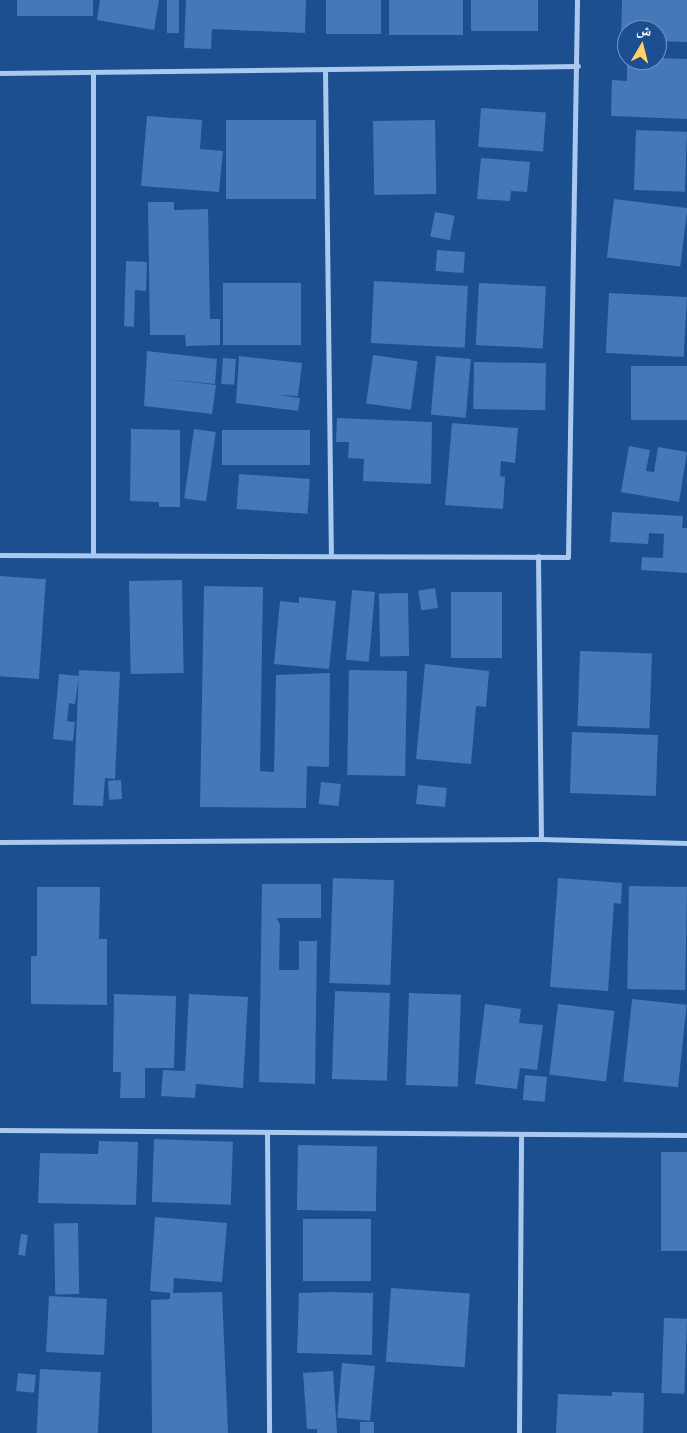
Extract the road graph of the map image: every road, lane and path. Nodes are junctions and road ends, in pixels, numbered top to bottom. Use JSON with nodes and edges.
{"nodes":[{"id":1,"x":577,"y":0,"type":"edge"},
{"id":2,"x":578,"y":66,"type":"junction"},
{"id":3,"x":325,"y":70,"type":"junction"},
{"id":4,"x":0,"y":73,"type":"edge"},
{"id":5,"x":94,"y":74,"type":"junction"},
{"id":6,"x":93,"y":554,"type":"junction"},
{"id":7,"x":331,"y":554,"type":"junction"},
{"id":8,"x":0,"y":555,"type":"edge"},
{"id":9,"x":538,"y":556,"type":"junction"},
{"id":10,"x":542,"y":840,"type":"junction"},
{"id":11,"x":0,"y":842,"type":"edge"},
{"id":12,"x":687,"y":843,"type":"edge"},
{"id":13,"x":0,"y":1130,"type":"edge"},
{"id":14,"x":267,"y":1132,"type":"junction"},
{"id":15,"x":521,"y":1134,"type":"junction"},
{"id":16,"x":687,"y":1135,"type":"edge"},
{"id":17,"x":269,"y":1433,"type":"edge"},
{"id":18,"x":519,"y":1433,"type":"edge"}],
"edges":[{"from":1,"to":2,"type":"street"},
{"from":2,"to":3,"type":"street"},
{"from":2,"to":9,"type":"street"},
{"from":3,"to":5,"type":"street"},
{"from":3,"to":7,"type":"street"},
{"from":4,"to":5,"type":"street"},
{"from":5,"to":6,"type":"street"},
{"from":6,"to":7,"type":"street"},
{"from":6,"to":8,"type":"street"},
{"from":7,"to":9,"type":"street"},
{"from":9,"to":10,"type":"street"},
{"from":10,"to":11,"type":"street"},
{"from":10,"to":12,"type":"street"},
{"from":13,"to":14,"type":"street"},
{"from":14,"to":15,"type":"street"},
{"from":14,"to":17,"type":"street"},
{"from":15,"to":16,"type":"street"},
{"from":15,"to":18,"type":"street"}]}
